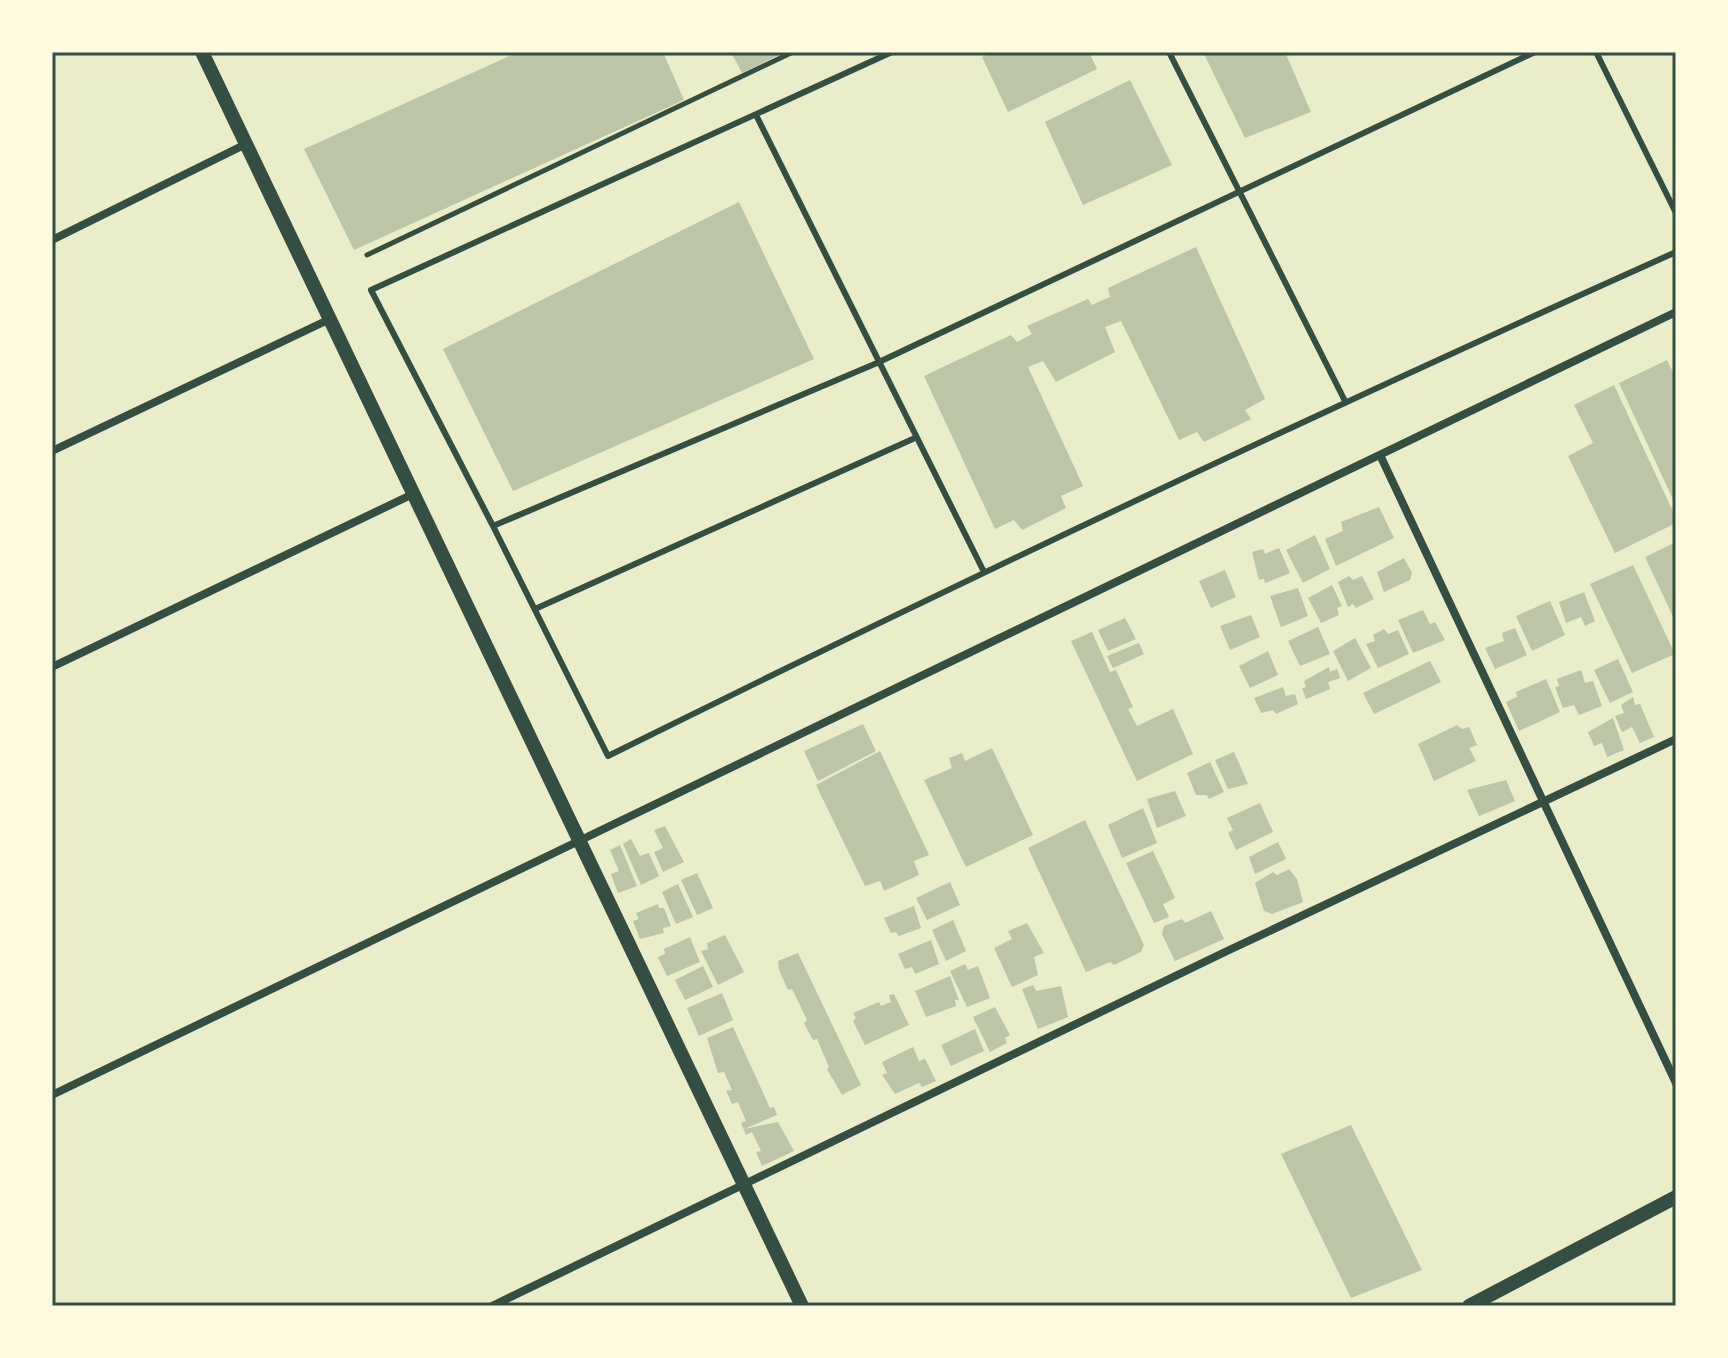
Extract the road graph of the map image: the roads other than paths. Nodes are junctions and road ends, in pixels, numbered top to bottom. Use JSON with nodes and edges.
{"nodes":[{"id":1,"x":202,"y":52,"type":"edge"},
{"id":2,"x":892,"y":52,"type":"edge"},
{"id":3,"x":1169,"y":52,"type":"edge"},
{"id":4,"x":1535,"y":52,"type":"edge"},
{"id":5,"x":1596,"y":52,"type":"edge"},
{"id":6,"x":756,"y":115,"type":"junction"},
{"id":7,"x":246,"y":144,"type":"junction"},
{"id":8,"x":1239,"y":191,"type":"junction"},
{"id":9,"x":1676,"y":213,"type":"edge"},
{"id":10,"x":52,"y":240,"type":"edge"},
{"id":11,"x":1676,"y":252,"type":"edge"},
{"id":12,"x":1676,"y":312,"type":"edge"},
{"id":13,"x":330,"y":319,"type":"junction"},
{"id":14,"x":877,"y":363,"type":"junction"},
{"id":15,"x":1345,"y":401,"type":"junction"},
{"id":16,"x":915,"y":438,"type":"junction"},
{"id":17,"x":52,"y":451,"type":"edge"},
{"id":18,"x":1380,"y":455,"type":"junction"},
{"id":19,"x":413,"y":494,"type":"junction"},
{"id":20,"x":493,"y":526,"type":"junction"},
{"id":21,"x":983,"y":570,"type":"junction"},
{"id":22,"x":535,"y":609,"type":"junction"},
{"id":23,"x":52,"y":667,"type":"edge"},
{"id":24,"x":1676,"y":739,"type":"edge"},
{"id":25,"x":1543,"y":802,"type":"junction"},
{"id":26,"x":579,"y":839,"type":"junction"},
{"id":27,"x":1676,"y":1083,"type":"edge"},
{"id":28,"x":52,"y":1095,"type":"edge"},
{"id":29,"x":744,"y":1185,"type":"junction"},
{"id":30,"x":1676,"y":1197,"type":"edge"},
{"id":31,"x":492,"y":1306,"type":"edge"},
{"id":32,"x":802,"y":1306,"type":"edge"},
{"id":33,"x":1469,"y":1306,"type":"edge"}],
"edges":[{"from":1,"to":7,"type":"street"},
{"from":2,"to":6,"type":"lane"},
{"from":3,"to":8,"type":"lane"},
{"from":4,"to":8,"type":"lane"},
{"from":5,"to":9,"type":"lane"},
{"from":6,"to":14,"type":"lane"},
{"from":6,"to":20,"type":"lane"},
{"from":7,"to":10,"type":"street"},
{"from":7,"to":13,"type":"street"},
{"from":8,"to":14,"type":"lane"},
{"from":8,"to":15,"type":"lane"},
{"from":11,"to":15,"type":"lane"},
{"from":12,"to":18,"type":"street"},
{"from":13,"to":17,"type":"street"},
{"from":13,"to":19,"type":"street"},
{"from":14,"to":16,"type":"lane"},
{"from":14,"to":20,"type":"lane"},
{"from":15,"to":21,"type":"lane"},
{"from":16,"to":21,"type":"lane"},
{"from":16,"to":22,"type":"lane"},
{"from":18,"to":25,"type":"street"},
{"from":18,"to":26,"type":"street"},
{"from":19,"to":23,"type":"street"},
{"from":19,"to":26,"type":"street"},
{"from":20,"to":22,"type":"lane"},
{"from":21,"to":22,"type":"lane"},
{"from":24,"to":25,"type":"street"},
{"from":25,"to":27,"type":"street"},
{"from":25,"to":29,"type":"street"},
{"from":26,"to":28,"type":"street"},
{"from":26,"to":29,"type":"street"},
{"from":29,"to":31,"type":"street"},
{"from":29,"to":32,"type":"street"},
{"from":30,"to":33,"type":"street"}]}
